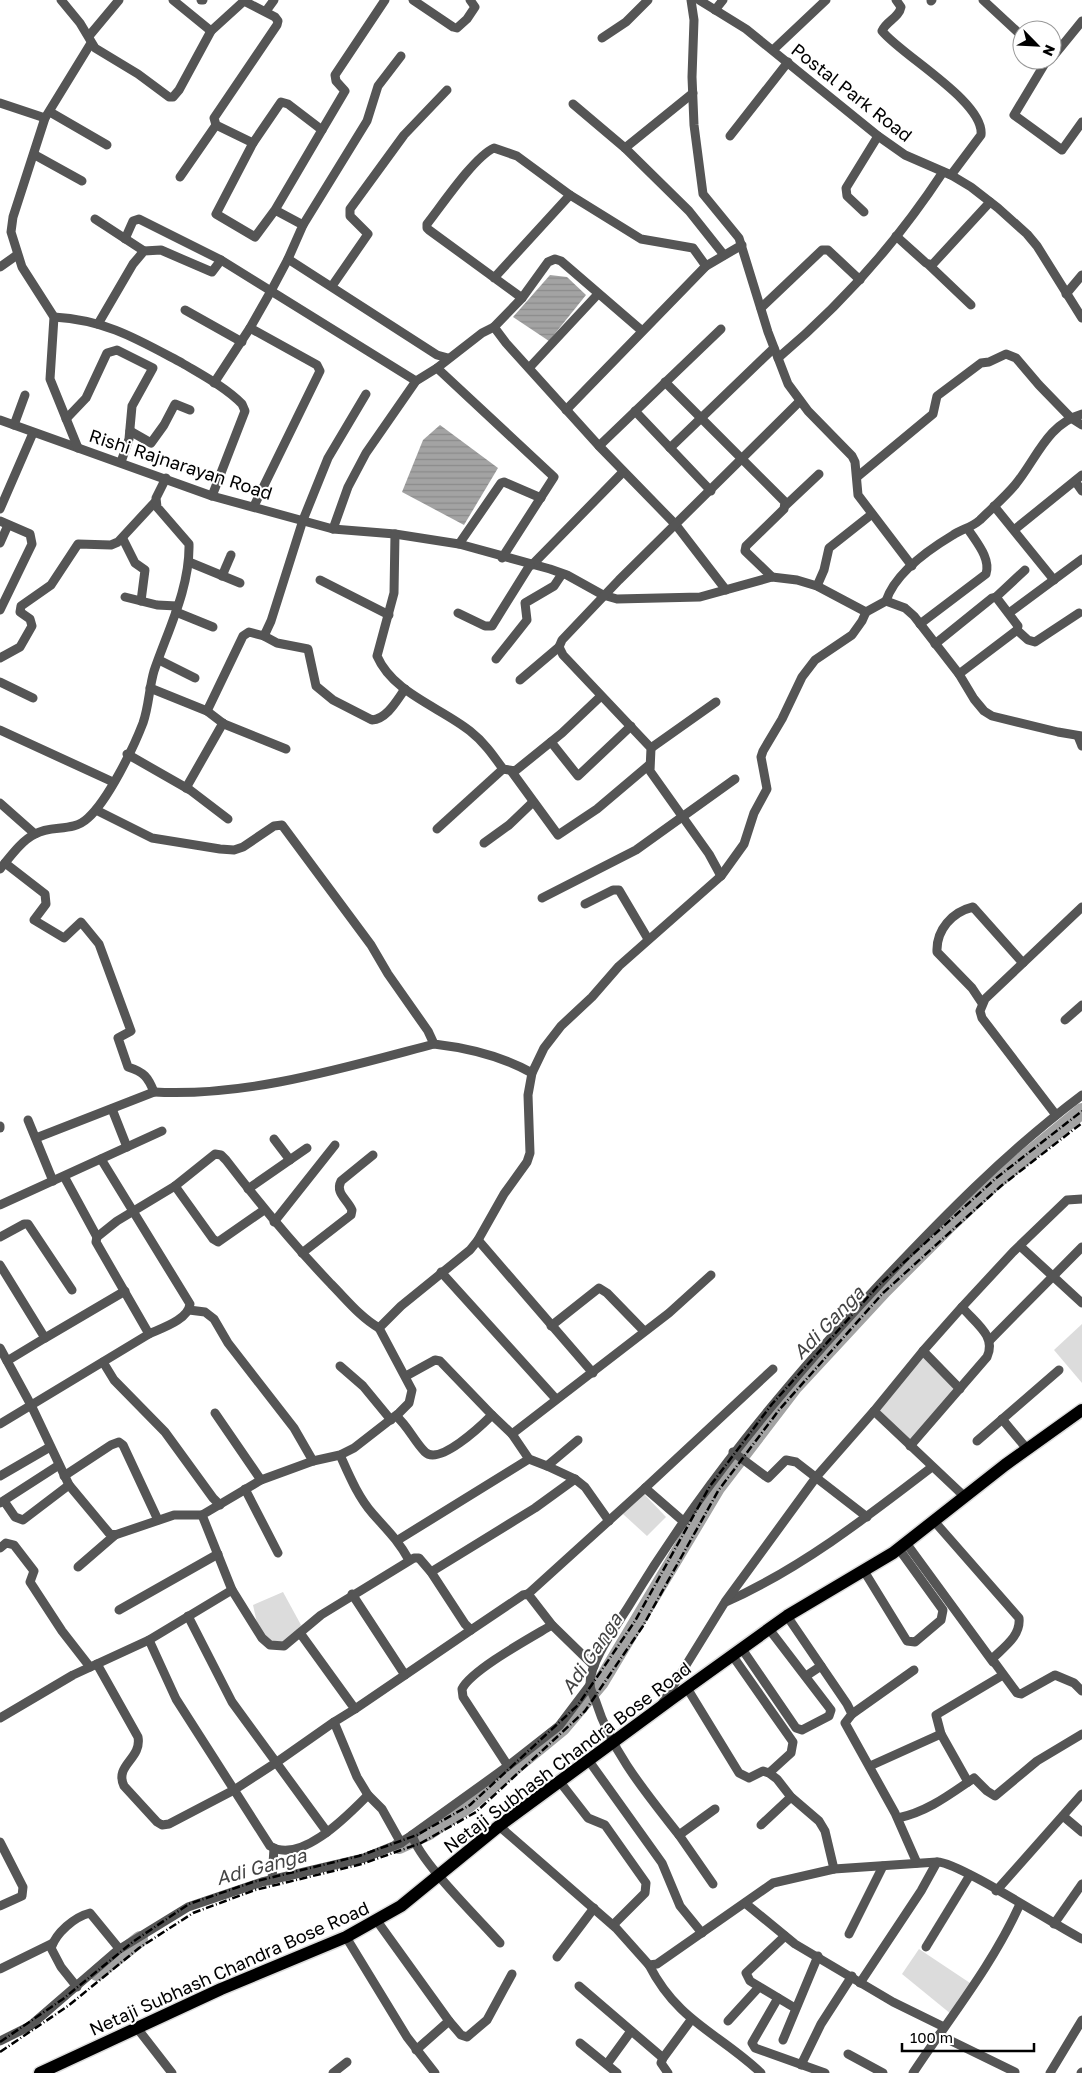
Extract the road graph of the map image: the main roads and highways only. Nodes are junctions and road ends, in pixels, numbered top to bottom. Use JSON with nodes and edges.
{"nodes":[{"id":1,"x":1082,"y":1410,"type":"edge"},
{"id":2,"x":40,"y":2073,"type":"edge"}],
"edges":[{"from":1,"to":2,"type":"main road","name":"Netaji Subhash Chandra Bose Road"}]}
